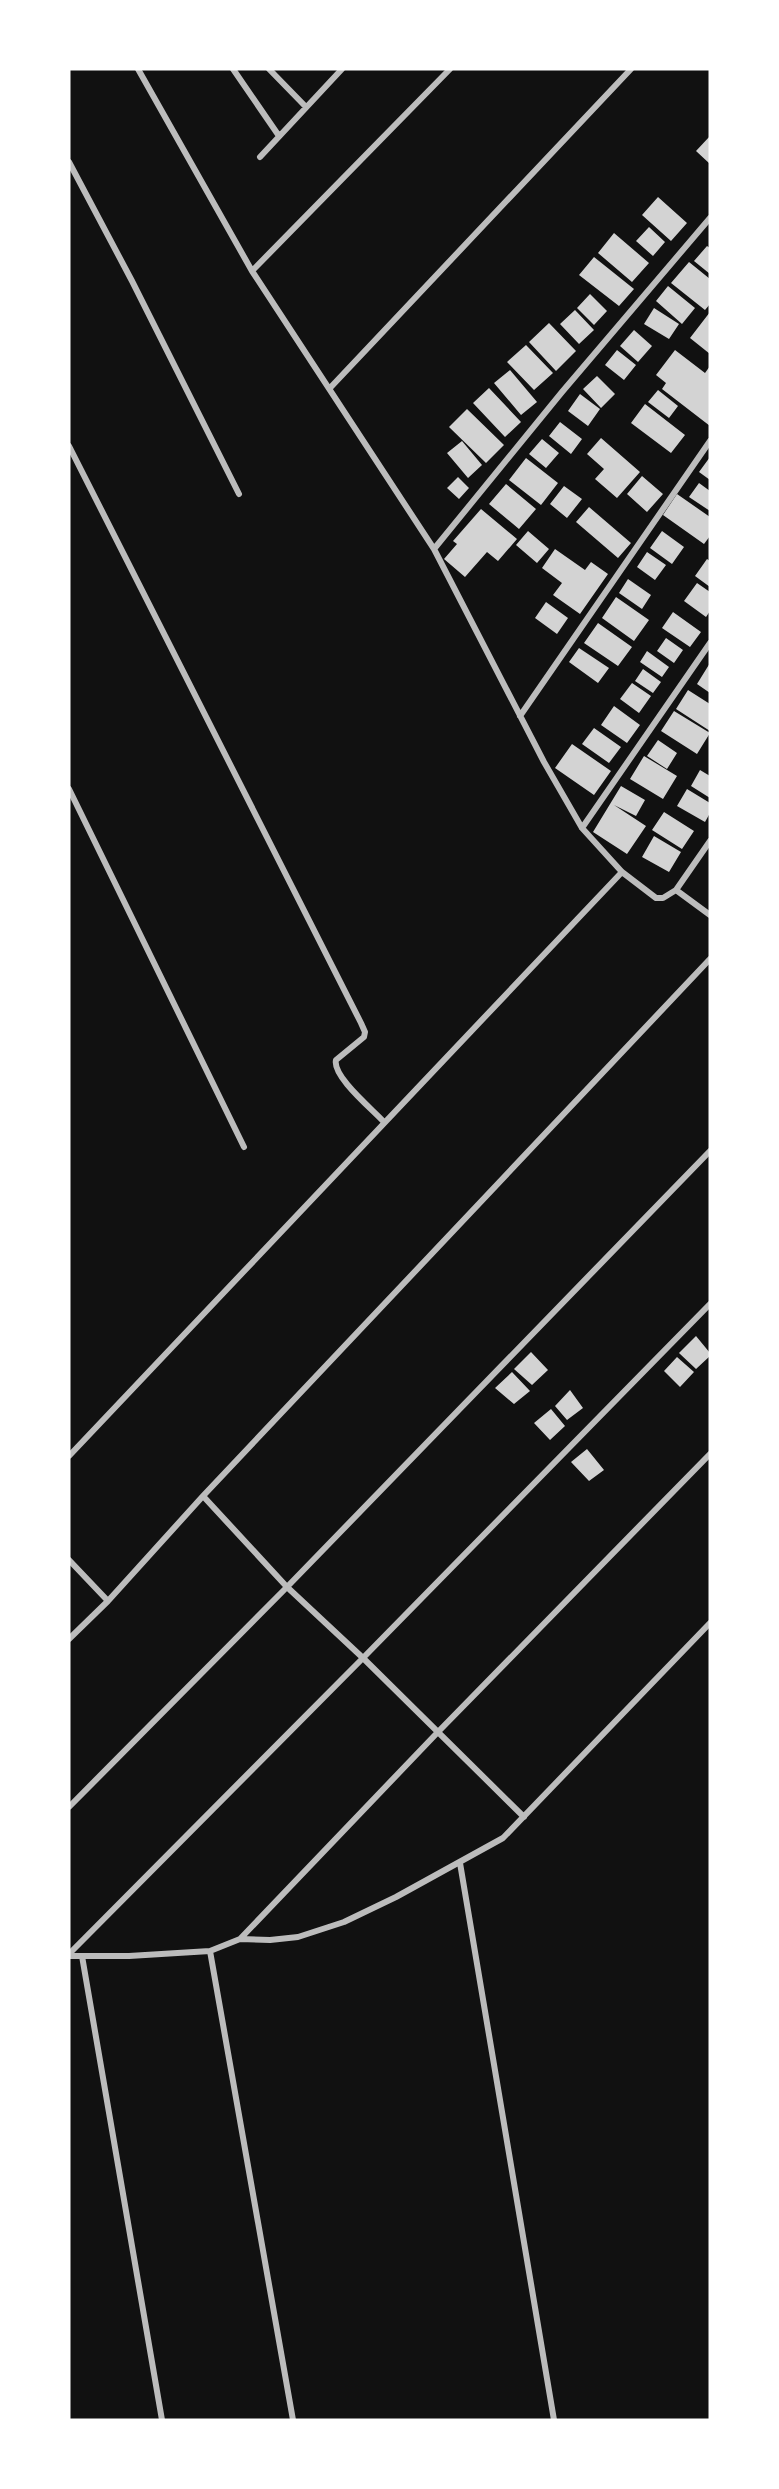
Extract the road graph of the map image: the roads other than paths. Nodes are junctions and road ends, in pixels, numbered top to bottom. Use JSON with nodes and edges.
{"nodes":[{"id":1,"x":138,"y":69,"type":"edge"},
{"id":2,"x":233,"y":69,"type":"edge"},
{"id":3,"x":269,"y":69,"type":"edge"},
{"id":4,"x":342,"y":69,"type":"edge"},
{"id":5,"x":450,"y":69,"type":"edge"},
{"id":6,"x":631,"y":69,"type":"edge"},
{"id":7,"x":306,"y":107,"type":"junction"},
{"id":8,"x":279,"y":136,"type":"junction"},
{"id":9,"x":260,"y":157,"type":"dead end"},
{"id":10,"x":69,"y":162,"type":"edge"},
{"id":11,"x":709,"y":220,"type":"edge"},
{"id":12,"x":252,"y":271,"type":"junction"},
{"id":13,"x":330,"y":388,"type":"junction"},
{"id":14,"x":710,"y":441,"type":"edge"},
{"id":15,"x":69,"y":446,"type":"edge"},
{"id":16,"x":239,"y":494,"type":"dead end"},
{"id":17,"x":434,"y":549,"type":"junction"},
{"id":18,"x":710,"y":643,"type":"edge"},
{"id":19,"x":520,"y":716,"type":"junction"},
{"id":20,"x":69,"y":789,"type":"edge"},
{"id":21,"x":582,"y":828,"type":"junction"},
{"id":22,"x":710,"y":842,"type":"edge"},
{"id":23,"x":622,"y":872,"type":"junction"},
{"id":24,"x":676,"y":890,"type":"junction"},
{"id":25,"x":710,"y":915,"type":"edge"},
{"id":26,"x":710,"y":959,"type":"edge"},
{"id":27,"x":383,"y":1121,"type":"junction"},
{"id":28,"x":244,"y":1147,"type":"dead end"},
{"id":29,"x":710,"y":1152,"type":"edge"},
{"id":30,"x":710,"y":1304,"type":"edge"},
{"id":31,"x":710,"y":1454,"type":"edge"},
{"id":32,"x":69,"y":1456,"type":"edge"},
{"id":33,"x":203,"y":1496,"type":"junction"},
{"id":34,"x":69,"y":1560,"type":"edge"},
{"id":35,"x":287,"y":1587,"type":"junction"},
{"id":36,"x":108,"y":1601,"type":"junction"},
{"id":37,"x":710,"y":1623,"type":"edge"},
{"id":38,"x":69,"y":1639,"type":"edge"},
{"id":39,"x":363,"y":1658,"type":"junction"},
{"id":40,"x":437,"y":1733,"type":"junction"},
{"id":41,"x":69,"y":1807,"type":"edge"},
{"id":42,"x":524,"y":1817,"type":"junction"},
{"id":43,"x":460,"y":1863,"type":"junction"},
{"id":44,"x":240,"y":1938,"type":"junction"},
{"id":45,"x":210,"y":1951,"type":"junction"},
{"id":46,"x":69,"y":1955,"type":"edge"},
{"id":47,"x":82,"y":1956,"type":"junction"},
{"id":48,"x":162,"y":2420,"type":"edge"},
{"id":49,"x":293,"y":2420,"type":"edge"},
{"id":50,"x":554,"y":2420,"type":"edge"}],
"edges":[{"from":1,"to":12,"type":"street"},
{"from":2,"to":8,"type":"street"},
{"from":3,"to":7,"type":"street"},
{"from":4,"to":7,"type":"street"},
{"from":5,"to":12,"type":"street"},
{"from":6,"to":13,"type":"street"},
{"from":7,"to":8,"type":"street"},
{"from":8,"to":9,"type":"street"},
{"from":10,"to":16,"type":"street"},
{"from":11,"to":17,"type":"street"},
{"from":12,"to":13,"type":"street"},
{"from":13,"to":17,"type":"street"},
{"from":14,"to":19,"type":"street"},
{"from":15,"to":27,"type":"street"},
{"from":17,"to":19,"type":"street"},
{"from":18,"to":21,"type":"street"},
{"from":19,"to":21,"type":"street"},
{"from":20,"to":28,"type":"street"},
{"from":21,"to":23,"type":"street"},
{"from":22,"to":24,"type":"street"},
{"from":23,"to":24,"type":"street"},
{"from":23,"to":27,"type":"street"},
{"from":24,"to":25,"type":"street"},
{"from":26,"to":33,"type":"street"},
{"from":27,"to":32,"type":"street"},
{"from":29,"to":35,"type":"street"},
{"from":30,"to":39,"type":"street"},
{"from":31,"to":40,"type":"street"},
{"from":33,"to":35,"type":"street"},
{"from":33,"to":36,"type":"street"},
{"from":34,"to":36,"type":"street"},
{"from":35,"to":39,"type":"street"},
{"from":35,"to":41,"type":"street"},
{"from":36,"to":38,"type":"street"},
{"from":37,"to":42,"type":"street"},
{"from":39,"to":40,"type":"street"},
{"from":39,"to":46,"type":"street"},
{"from":40,"to":42,"type":"street"},
{"from":40,"to":44,"type":"street"},
{"from":42,"to":43,"type":"street"},
{"from":43,"to":44,"type":"street"},
{"from":43,"to":50,"type":"street"},
{"from":44,"to":45,"type":"street"},
{"from":45,"to":47,"type":"street"},
{"from":45,"to":49,"type":"street"},
{"from":46,"to":47,"type":"street"},
{"from":47,"to":48,"type":"street"}]}
